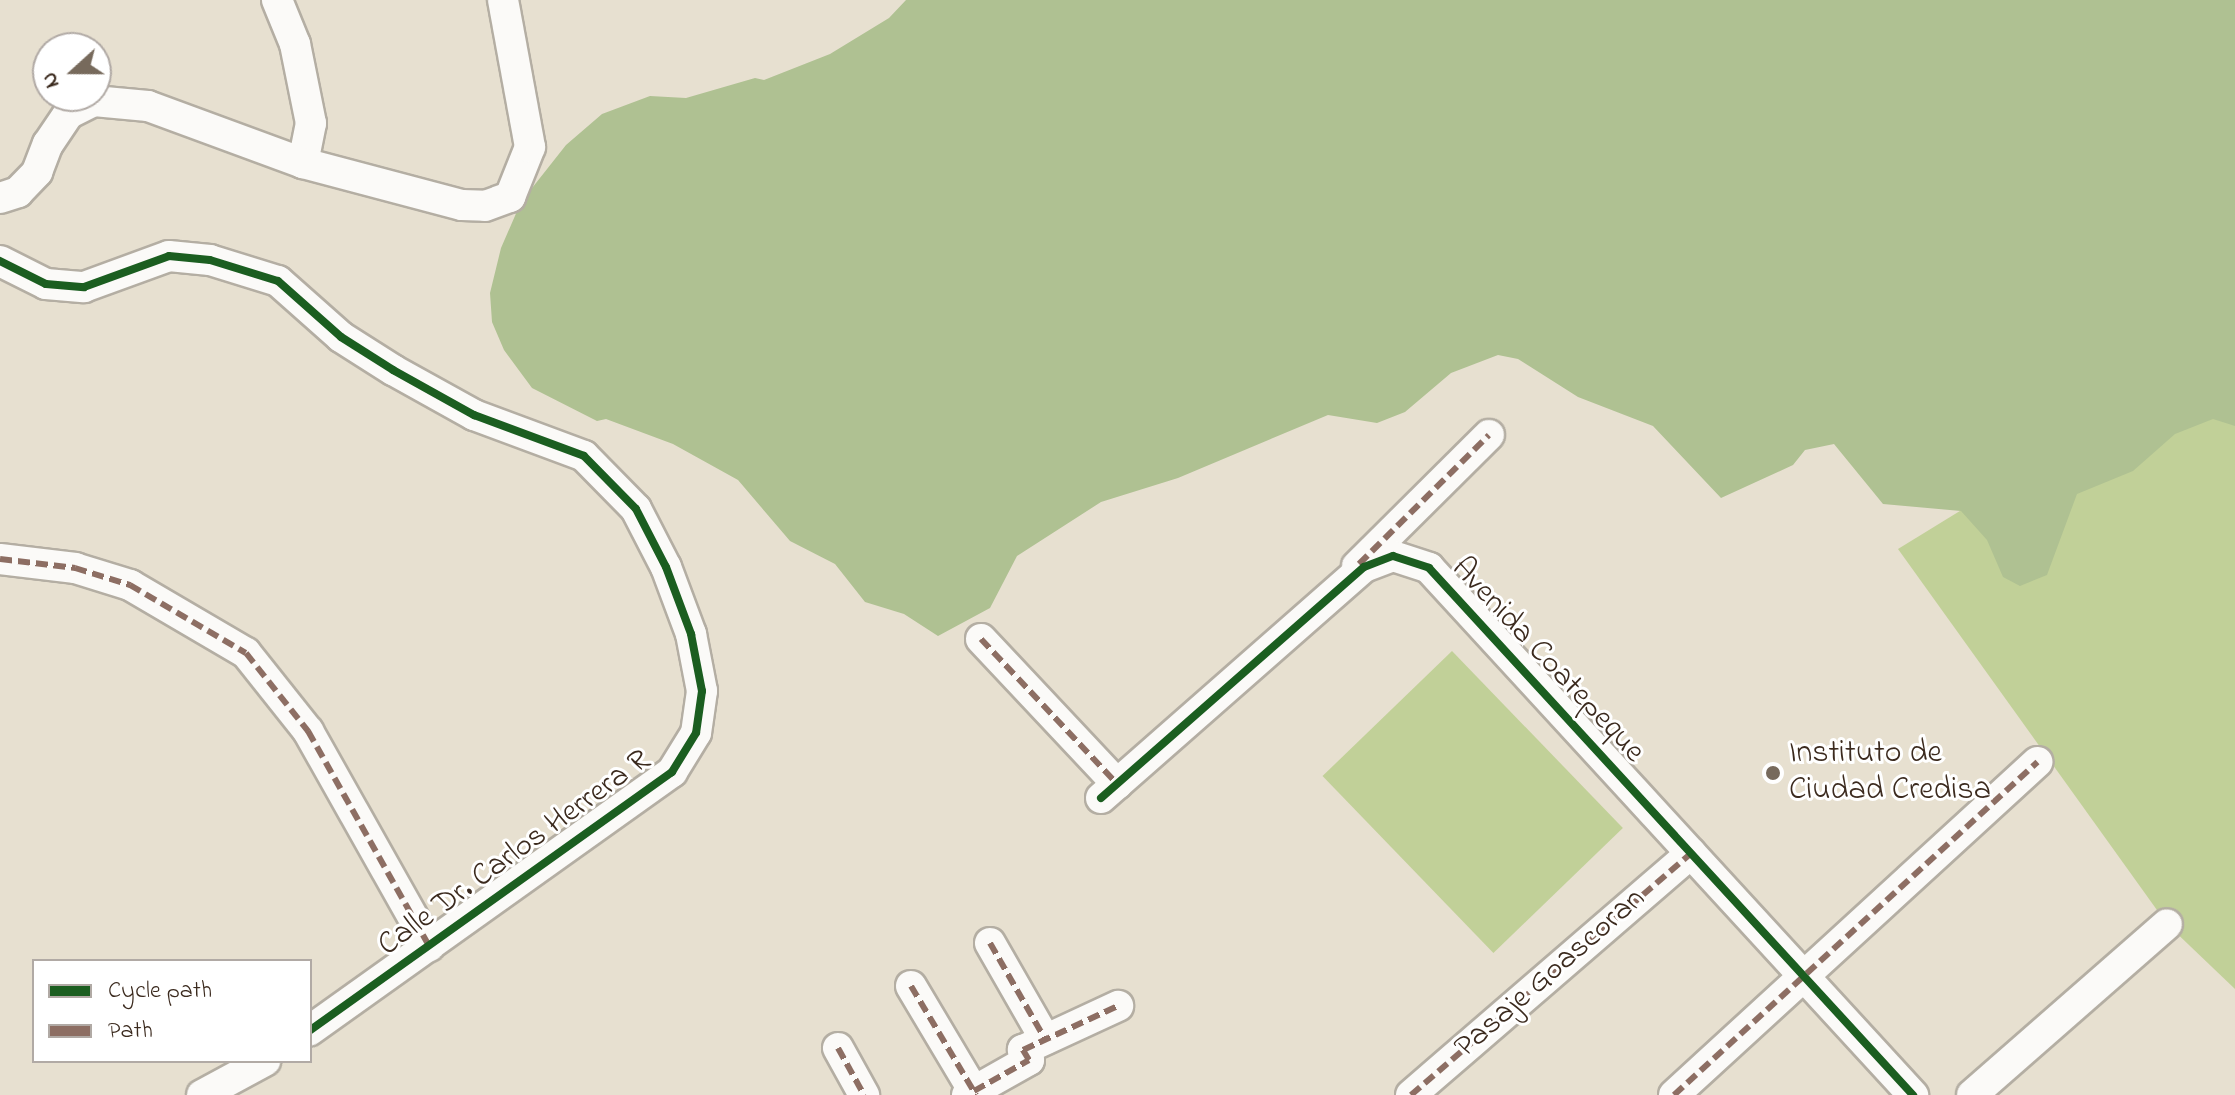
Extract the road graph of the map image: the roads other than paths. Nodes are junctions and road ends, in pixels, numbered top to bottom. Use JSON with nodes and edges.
{"nodes":[{"id":1,"x":277,"y":0,"type":"edge"},
{"id":2,"x":503,"y":0,"type":"edge"},
{"id":3,"x":303,"y":163,"type":"junction"},
{"id":4,"x":0,"y":198,"type":"edge"},
{"id":5,"x":0,"y":261,"type":"edge"},
{"id":6,"x":1489,"y":435,"type":"dead end"},
{"id":7,"x":0,"y":559,"type":"edge"},
{"id":8,"x":1325,"y":598,"type":"junction"},
{"id":9,"x":981,"y":639,"type":"dead end"},
{"id":10,"x":2038,"y":762,"type":"dead end"},
{"id":11,"x":1691,"y":853,"type":"junction"},
{"id":12,"x":2167,"y":924,"type":"dead end"},
{"id":13,"x":990,"y":943,"type":"dead end"},
{"id":14,"x":429,"y":946,"type":"junction"},
{"id":15,"x":1804,"y":976,"type":"junction"},
{"id":16,"x":911,"y":986,"type":"dead end"},
{"id":17,"x":1118,"y":1006,"type":"dead end"},
{"id":18,"x":312,"y":1029,"type":"edge"},
{"id":19,"x":1045,"y":1039,"type":"junction"},
{"id":20,"x":838,"y":1048,"type":"dead end"},
{"id":21,"x":261,"y":1063,"type":"edge"},
{"id":22,"x":972,"y":1094,"type":"edge"},
{"id":23,"x":202,"y":1095,"type":"edge"},
{"id":24,"x":864,"y":1095,"type":"edge"},
{"id":25,"x":1411,"y":1095,"type":"edge"},
{"id":26,"x":1674,"y":1095,"type":"edge"},
{"id":27,"x":1913,"y":1095,"type":"edge"},
{"id":28,"x":1972,"y":1095,"type":"edge"}],
"edges":[{"from":1,"to":3,"type":"street"},
{"from":2,"to":3,"type":"street"},
{"from":3,"to":4,"type":"street"},
{"from":5,"to":14,"type":"street","name":"Calle Dr. Carlos Herrera R"},
{"from":6,"to":8,"type":"street"},
{"from":7,"to":14,"type":"street"},
{"from":8,"to":9,"type":"street","name":"Avenida Coatepeque"},
{"from":8,"to":11,"type":"street","name":"Avenida Coatepeque"},
{"from":10,"to":15,"type":"street"},
{"from":11,"to":15,"type":"street","name":"Avenida Coatepeque"},
{"from":11,"to":25,"type":"street","name":"Pasaje Goascoran"},
{"from":12,"to":28,"type":"street"},
{"from":13,"to":19,"type":"street"},
{"from":14,"to":18,"type":"street","name":"Calle Dr. Carlos Herrera R"},
{"from":15,"to":26,"type":"street"},
{"from":15,"to":27,"type":"street","name":"Avenida Coatepeque"},
{"from":16,"to":22,"type":"street"},
{"from":17,"to":19,"type":"street"},
{"from":19,"to":22,"type":"street"},
{"from":20,"to":24,"type":"street"},
{"from":21,"to":23,"type":"street"}]}
